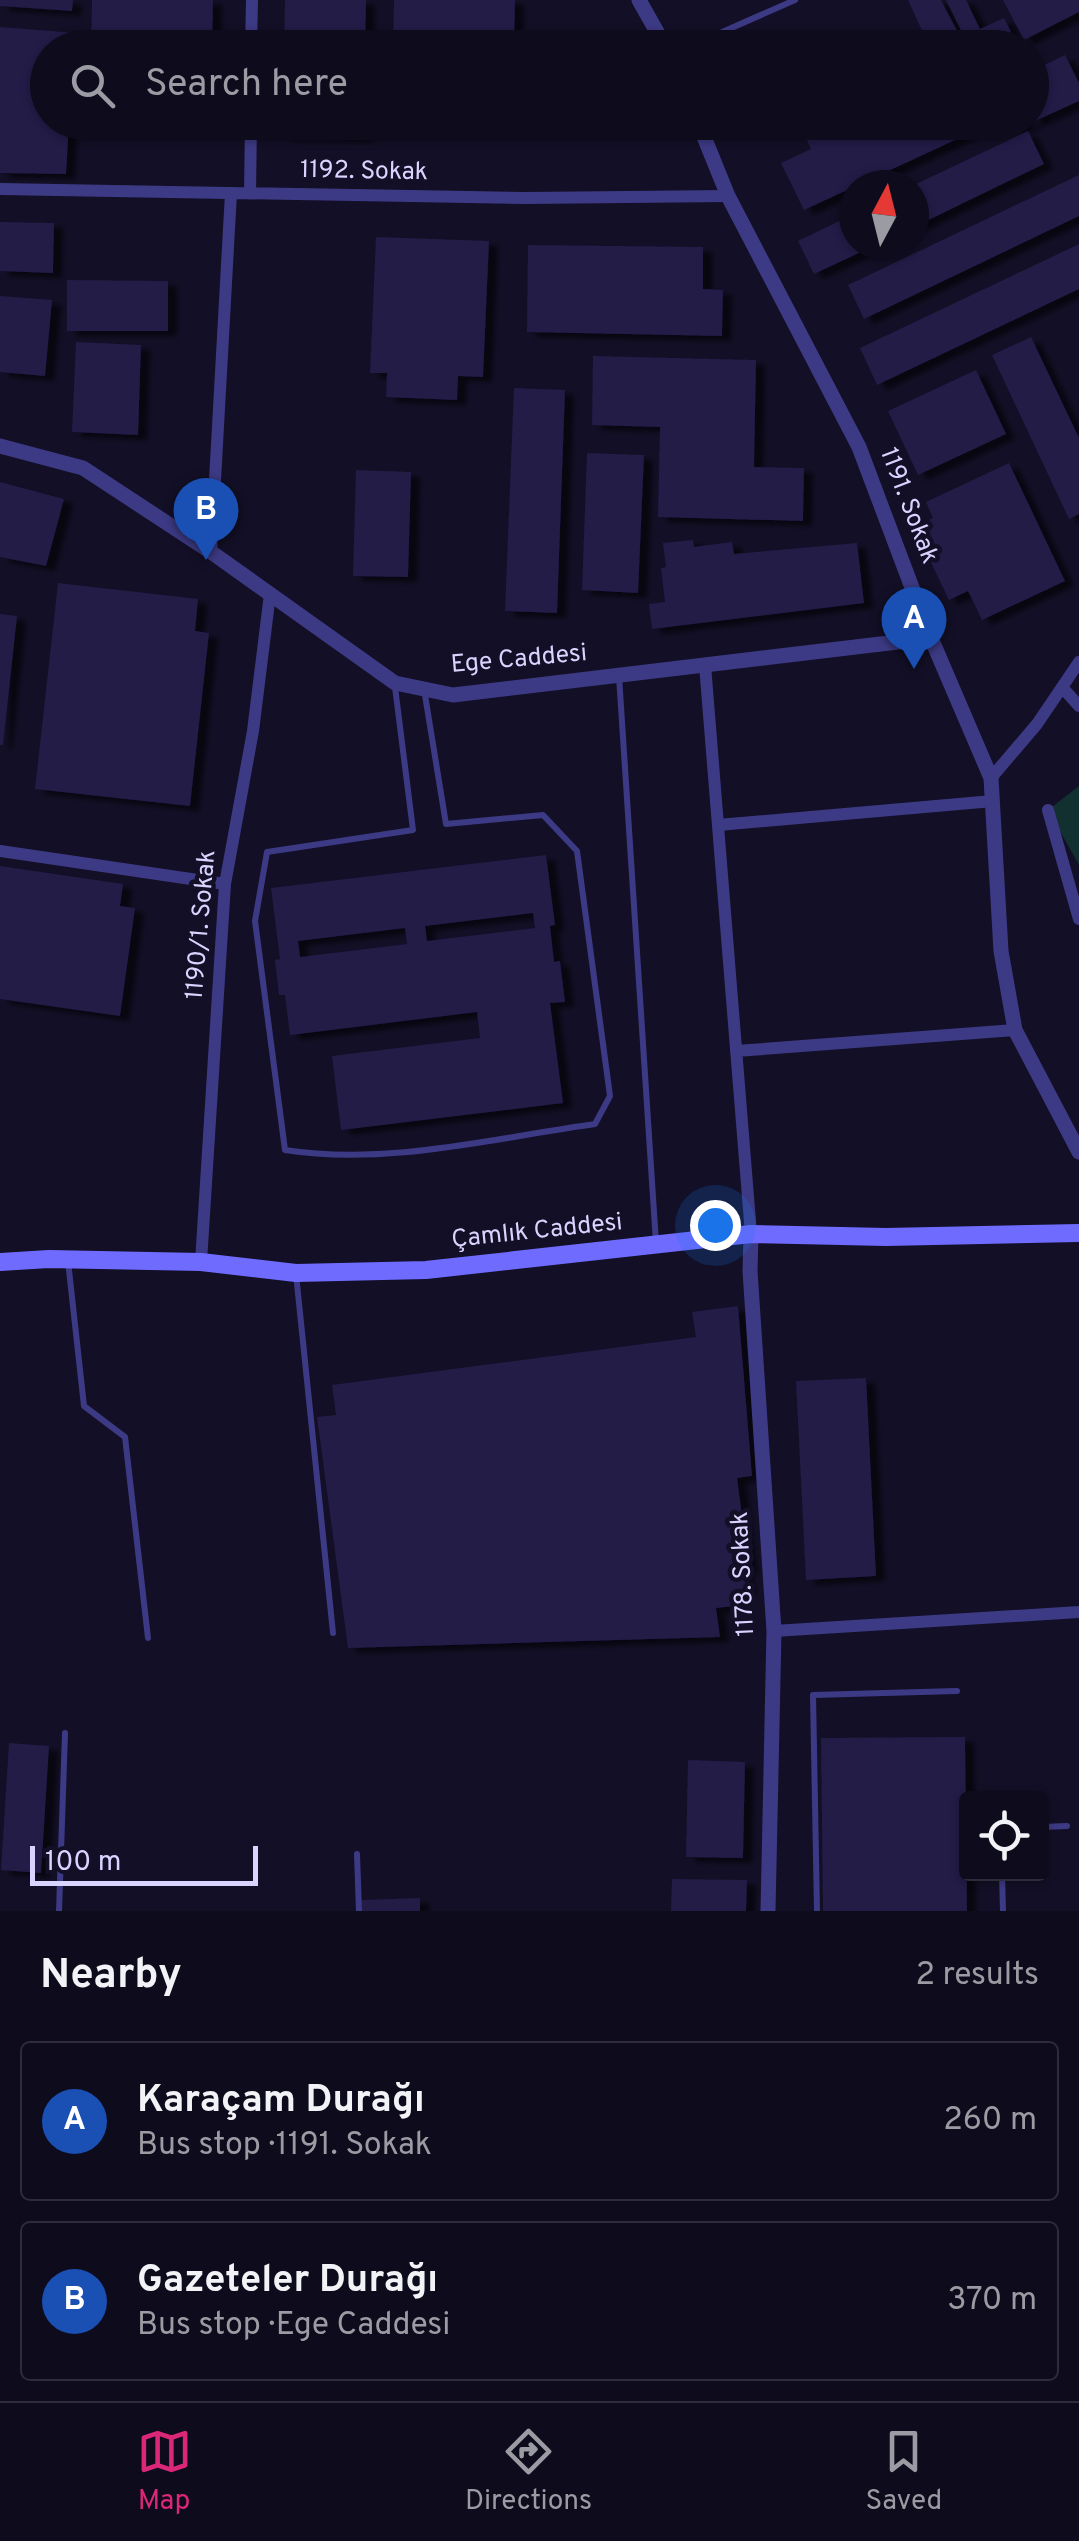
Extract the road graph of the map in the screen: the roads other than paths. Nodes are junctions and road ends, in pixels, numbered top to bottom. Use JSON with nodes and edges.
{"nodes":[{"id":1,"x":252,"y":0,"type":"edge"},
{"id":2,"x":638,"y":0,"type":"edge"},
{"id":3,"x":795,"y":0,"type":"edge"},
{"id":4,"x":252,"y":30,"type":"edge"},
{"id":5,"x":656,"y":30,"type":"edge"},
{"id":6,"x":727,"y":30,"type":"edge"},
{"id":7,"x":251,"y":140,"type":"edge"},
{"id":8,"x":705,"y":140,"type":"edge"},
{"id":9,"x":0,"y":190,"type":"edge"},
{"id":10,"x":231,"y":193,"type":"junction"},
{"id":11,"x":250,"y":193,"type":"junction"},
{"id":12,"x":728,"y":196,"type":"junction"},
{"id":13,"x":0,"y":446,"type":"edge"},
{"id":14,"x":211,"y":552,"type":"junction"},
{"id":15,"x":270,"y":594,"type":"junction"},
{"id":16,"x":930,"y":638,"type":"junction"},
{"id":17,"x":1079,"y":662,"type":"edge"},
{"id":18,"x":705,"y":665,"type":"junction"},
{"id":19,"x":619,"y":675,"type":"junction"},
{"id":20,"x":395,"y":683,"type":"junction"},
{"id":21,"x":1062,"y":686,"type":"junction"},
{"id":22,"x":424,"y":688,"type":"junction"},
{"id":23,"x":1079,"y":706,"type":"edge"},
{"id":24,"x":992,"y":778,"type":"junction"},
{"id":25,"x":993,"y":801,"type":"junction"},
{"id":26,"x":1048,"y":810,"type":"dead end"},
{"id":27,"x":718,"y":825,"type":"junction"},
{"id":28,"x":0,"y":850,"type":"edge"},
{"id":29,"x":225,"y":884,"type":"junction"},
{"id":30,"x":1079,"y":919,"type":"edge"},
{"id":31,"x":1015,"y":1030,"type":"junction"},
{"id":32,"x":736,"y":1051,"type":"junction"},
{"id":33,"x":1079,"y":1152,"type":"edge"},
{"id":34,"x":1079,"y":1232,"type":"edge"},
{"id":35,"x":751,"y":1234,"type":"junction"},
{"id":36,"x":656,"y":1244,"type":"junction"},
{"id":37,"x":68,"y":1259,"type":"junction"},
{"id":38,"x":0,"y":1262,"type":"edge"},
{"id":39,"x":201,"y":1262,"type":"junction"},
{"id":40,"x":296,"y":1273,"type":"junction"},
{"id":41,"x":1079,"y":1612,"type":"edge"},
{"id":42,"x":774,"y":1631,"type":"junction"},
{"id":43,"x":334,"y":1633,"type":"dead end"},
{"id":44,"x":148,"y":1638,"type":"dead end"},
{"id":45,"x":958,"y":1691,"type":"dead end"},
{"id":46,"x":65,"y":1733,"type":"dead end"},
{"id":47,"x":1049,"y":1826,"type":"edge"},
{"id":48,"x":1067,"y":1826,"type":"dead end"},
{"id":49,"x":357,"y":1854,"type":"dead end"},
{"id":50,"x":1002,"y":1881,"type":"edge"},
{"id":51,"x":59,"y":1911,"type":"edge"},
{"id":52,"x":359,"y":1911,"type":"edge"},
{"id":53,"x":768,"y":1911,"type":"edge"},
{"id":54,"x":817,"y":1911,"type":"edge"},
{"id":55,"x":1003,"y":1911,"type":"edge"}],
"edges":[{"from":1,"to":4,"type":"street"},
{"from":2,"to":5,"type":"street"},
{"from":3,"to":6,"type":"lane"},
{"from":7,"to":11,"type":"street"},
{"from":8,"to":12,"type":"street","name":"1191. Sokak"},
{"from":9,"to":10,"type":"street","name":"1192. Sokak"},
{"from":10,"to":11,"type":"street","name":"1192. Sokak"},
{"from":10,"to":14,"type":"street"},
{"from":11,"to":12,"type":"street","name":"1192. Sokak"},
{"from":12,"to":16,"type":"street","name":"1191. Sokak"},
{"from":13,"to":14,"type":"street","name":"Ege Caddesi"},
{"from":14,"to":15,"type":"street","name":"Ege Caddesi"},
{"from":15,"to":20,"type":"street","name":"Ege Caddesi"},
{"from":15,"to":29,"type":"street","name":"1190/1. Sokak"},
{"from":16,"to":18,"type":"street","name":"Ege Caddesi"},
{"from":16,"to":24,"type":"street","name":"1191. Sokak"},
{"from":17,"to":21,"type":"street"},
{"from":18,"to":19,"type":"street","name":"Ege Caddesi"},
{"from":18,"to":27,"type":"street"},
{"from":19,"to":22,"type":"street","name":"Ege Caddesi"},
{"from":19,"to":36,"type":"lane"},
{"from":20,"to":22,"type":"street","name":"Ege Caddesi"},
{"from":20,"to":22,"type":"lane"},
{"from":21,"to":23,"type":"street"},
{"from":21,"to":24,"type":"street"},
{"from":24,"to":25,"type":"street","name":"1191. Sokak"},
{"from":25,"to":27,"type":"street"},
{"from":25,"to":31,"type":"street","name":"1191. Sokak"},
{"from":26,"to":30,"type":"street"},
{"from":27,"to":32,"type":"street"},
{"from":28,"to":29,"type":"street"},
{"from":29,"to":39,"type":"street","name":"1190/1. Sokak"},
{"from":31,"to":32,"type":"street"},
{"from":31,"to":33,"type":"street","name":"1191. Sokak"},
{"from":32,"to":35,"type":"street"},
{"from":34,"to":35,"type":"main road","name":"Çamlık Caddesi"},
{"from":35,"to":36,"type":"main road","name":"Çamlık Caddesi"},
{"from":35,"to":42,"type":"street","name":"1178. Sokak"},
{"from":36,"to":40,"type":"main road","name":"Çamlık Caddesi"},
{"from":37,"to":38,"type":"main road","name":"Çamlık Caddesi"},
{"from":37,"to":39,"type":"main road","name":"Çamlık Caddesi"},
{"from":37,"to":44,"type":"lane"},
{"from":39,"to":40,"type":"main road","name":"Çamlık Caddesi"},
{"from":40,"to":43,"type":"lane"},
{"from":41,"to":42,"type":"street"},
{"from":42,"to":53,"type":"street","name":"1178. Sokak"},
{"from":45,"to":54,"type":"lane"},
{"from":46,"to":51,"type":"lane"},
{"from":47,"to":48,"type":"lane"},
{"from":49,"to":52,"type":"lane"},
{"from":50,"to":55,"type":"lane"}]}
